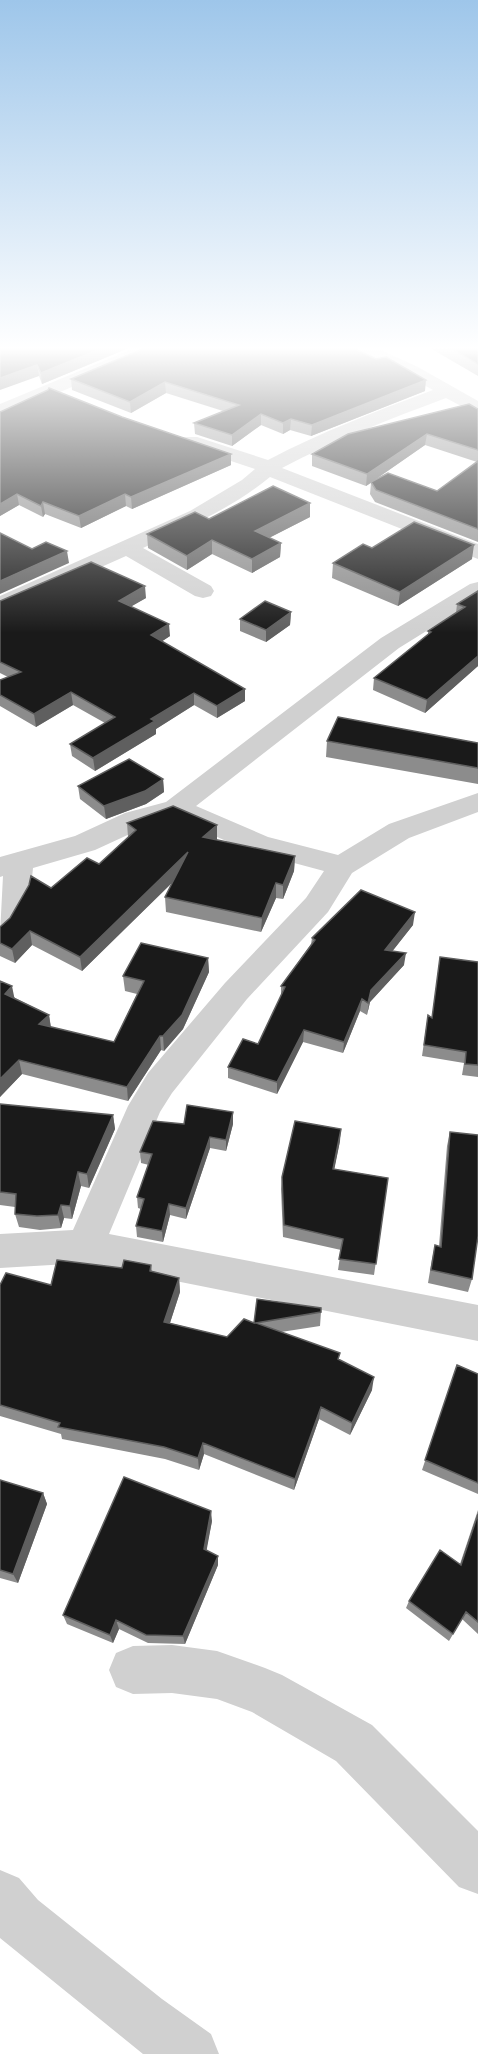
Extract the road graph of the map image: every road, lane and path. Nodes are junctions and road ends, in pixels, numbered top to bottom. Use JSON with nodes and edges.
{"nodes":[{"id":1,"x":189,"y":441,"type":"edge"},
{"id":2,"x":325,"y":441,"type":"edge"},
{"id":3,"x":268,"y":468,"type":"junction"},
{"id":4,"x":128,"y":548,"type":"junction"},
{"id":5,"x":478,"y":552,"type":"edge"},
{"id":6,"x":478,"y":589,"type":"edge"},
{"id":7,"x":203,"y":591,"type":"dead end"},
{"id":8,"x":0,"y":605,"type":"edge"},
{"id":9,"x":478,"y":802,"type":"edge"},
{"id":10,"x":176,"y":808,"type":"junction"},
{"id":11,"x":9,"y":865,"type":"edge"},
{"id":12,"x":342,"y":866,"type":"junction"},
{"id":13,"x":0,"y":923,"type":"edge"},
{"id":14,"x":85,"y":1246,"type":"junction"},
{"id":15,"x":0,"y":1251,"type":"edge"},
{"id":16,"x":478,"y":1323,"type":"edge"},
{"id":17,"x":133,"y":1670,"type":"dead end"},
{"id":18,"x":478,"y":1868,"type":"edge"},
{"id":19,"x":0,"y":1897,"type":"edge"},
{"id":20,"x":191,"y":2054,"type":"edge"}],
"edges":[{"from":1,"to":3,"type":"street"},
{"from":2,"to":3,"type":"street"},
{"from":3,"to":4,"type":"street"},
{"from":3,"to":5,"type":"street"},
{"from":4,"to":7,"type":"street"},
{"from":4,"to":8,"type":"street"},
{"from":6,"to":10,"type":"street"},
{"from":9,"to":12,"type":"street"},
{"from":10,"to":11,"type":"street"},
{"from":10,"to":12,"type":"street"},
{"from":11,"to":13,"type":"street"},
{"from":12,"to":14,"type":"street"},
{"from":14,"to":15,"type":"street"},
{"from":14,"to":16,"type":"street"},
{"from":17,"to":18,"type":"street"},
{"from":19,"to":20,"type":"street"}]}
